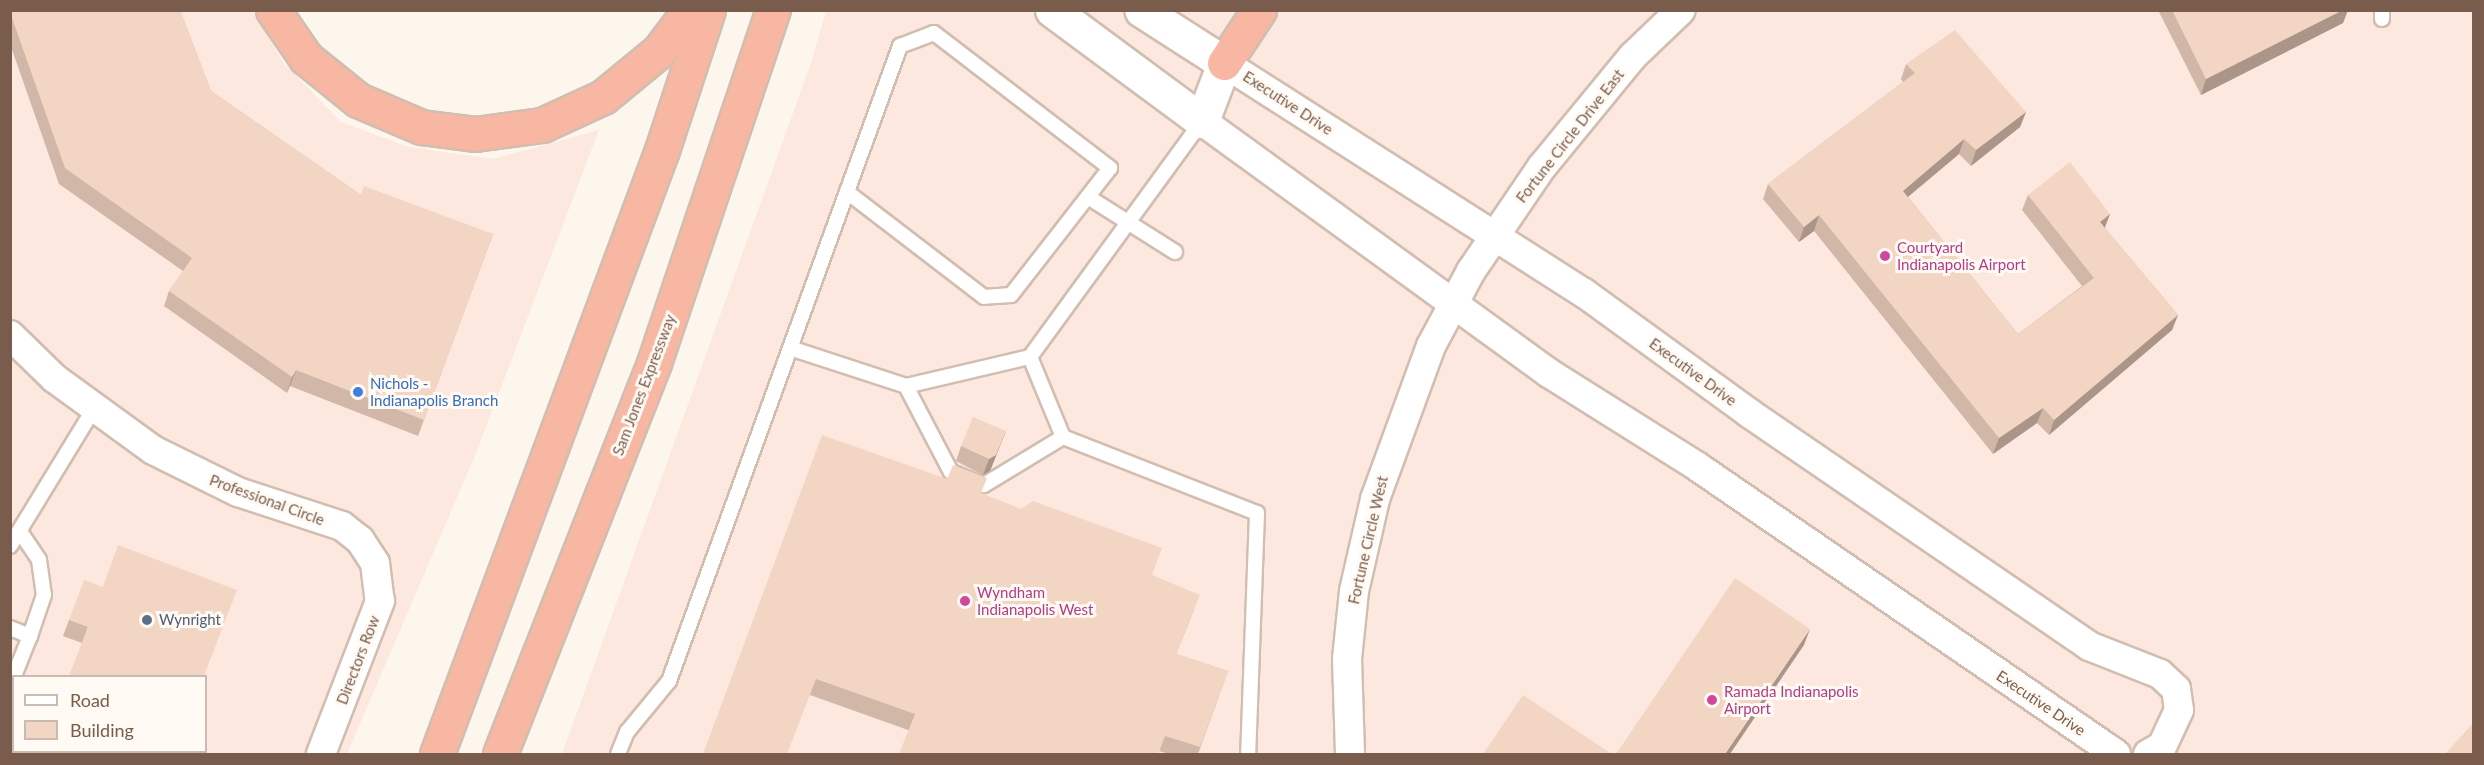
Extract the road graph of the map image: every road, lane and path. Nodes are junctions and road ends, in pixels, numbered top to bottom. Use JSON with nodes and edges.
{"nodes":[{"id":1,"x":273,"y":10,"type":"edge"},
{"id":2,"x":690,"y":10,"type":"edge"},
{"id":3,"x":708,"y":10,"type":"edge"},
{"id":4,"x":773,"y":10,"type":"edge"},
{"id":5,"x":1052,"y":10,"type":"edge"},
{"id":6,"x":1141,"y":10,"type":"edge"},
{"id":7,"x":1259,"y":10,"type":"edge"},
{"id":8,"x":1681,"y":10,"type":"edge"},
{"id":9,"x":1224,"y":63,"type":"junction"},
{"id":10,"x":1202,"y":121,"type":"junction"},
{"id":11,"x":847,"y":192,"type":"junction"},
{"id":12,"x":1088,"y":197,"type":"junction"},
{"id":13,"x":1128,"y":223,"type":"junction"},
{"id":14,"x":1494,"y":235,"type":"junction"},
{"id":15,"x":1175,"y":252,"type":"dead end"},
{"id":16,"x":1471,"y":271,"type":"joint"},
{"id":17,"x":1452,"y":303,"type":"junction"},
{"id":18,"x":10,"y":335,"type":"edge"},
{"id":19,"x":790,"y":348,"type":"junction"},
{"id":20,"x":1030,"y":357,"type":"junction"},
{"id":21,"x":906,"y":386,"type":"junction"},
{"id":22,"x":93,"y":410,"type":"junction"},
{"id":23,"x":1063,"y":437,"type":"junction"},
{"id":24,"x":21,"y":533,"type":"junction"},
{"id":25,"x":520,"y":537,"type":"junction"},
{"id":26,"x":10,"y":546,"type":"edge"},
{"id":27,"x":375,"y":563,"type":"joint"},
{"id":28,"x":10,"y":628,"type":"edge"},
{"id":29,"x":30,"y":636,"type":"junction"},
{"id":30,"x":15,"y":675,"type":"edge"},
{"id":31,"x":321,"y":754,"type":"edge"},
{"id":32,"x":419,"y":754,"type":"edge"},
{"id":33,"x":437,"y":754,"type":"edge"},
{"id":34,"x":500,"y":754,"type":"edge"},
{"id":35,"x":618,"y":754,"type":"edge"},
{"id":36,"x":1248,"y":754,"type":"edge"},
{"id":37,"x":1350,"y":754,"type":"edge"},
{"id":38,"x":2116,"y":754,"type":"edge"},
{"id":39,"x":2148,"y":754,"type":"edge"}],
"edges":[{"from":1,"to":2,"type":"highway"},
{"from":3,"to":25,"type":"highway"},
{"from":4,"to":34,"type":"highway","name":"Sam Jones Expressway"},
{"from":5,"to":10,"type":"street","name":"Executive Drive"},
{"from":6,"to":9,"type":"street","name":"Executive Drive"},
{"from":7,"to":9,"type":"highway"},
{"from":8,"to":14,"type":"street","name":"Fortune Circle Drive East"},
{"from":9,"to":10,"type":"street"},
{"from":9,"to":14,"type":"street","name":"Executive Drive"},
{"from":10,"to":13,"type":"lane"},
{"from":10,"to":17,"type":"street","name":"Executive Drive"},
{"from":11,"to":12,"type":"lane"},
{"from":11,"to":12,"type":"lane"},
{"from":11,"to":19,"type":"lane"},
{"from":12,"to":13,"type":"lane"},
{"from":13,"to":15,"type":"lane"},
{"from":13,"to":20,"type":"lane"},
{"from":14,"to":16,"type":"street","name":"Fortune Circle Drive East"},
{"from":14,"to":39,"type":"street","name":"Executive Drive"},
{"from":16,"to":17,"type":"street","name":"Fortune Circle West"},
{"from":17,"to":37,"type":"street","name":"Fortune Circle West"},
{"from":17,"to":38,"type":"street","name":"Executive Drive"},
{"from":18,"to":22,"type":"street","name":"Professional Circle"},
{"from":19,"to":21,"type":"lane"},
{"from":19,"to":35,"type":"lane"},
{"from":20,"to":21,"type":"lane"},
{"from":20,"to":23,"type":"lane"},
{"from":21,"to":23,"type":"lane"},
{"from":22,"to":24,"type":"lane"},
{"from":22,"to":27,"type":"street","name":"Professional Circle"},
{"from":23,"to":36,"type":"lane"},
{"from":24,"to":26,"type":"lane"},
{"from":24,"to":29,"type":"lane"},
{"from":25,"to":32,"type":"highway"},
{"from":25,"to":33,"type":"highway"},
{"from":27,"to":31,"type":"street","name":"Directors Row"},
{"from":28,"to":29,"type":"lane"},
{"from":29,"to":30,"type":"lane"}]}
